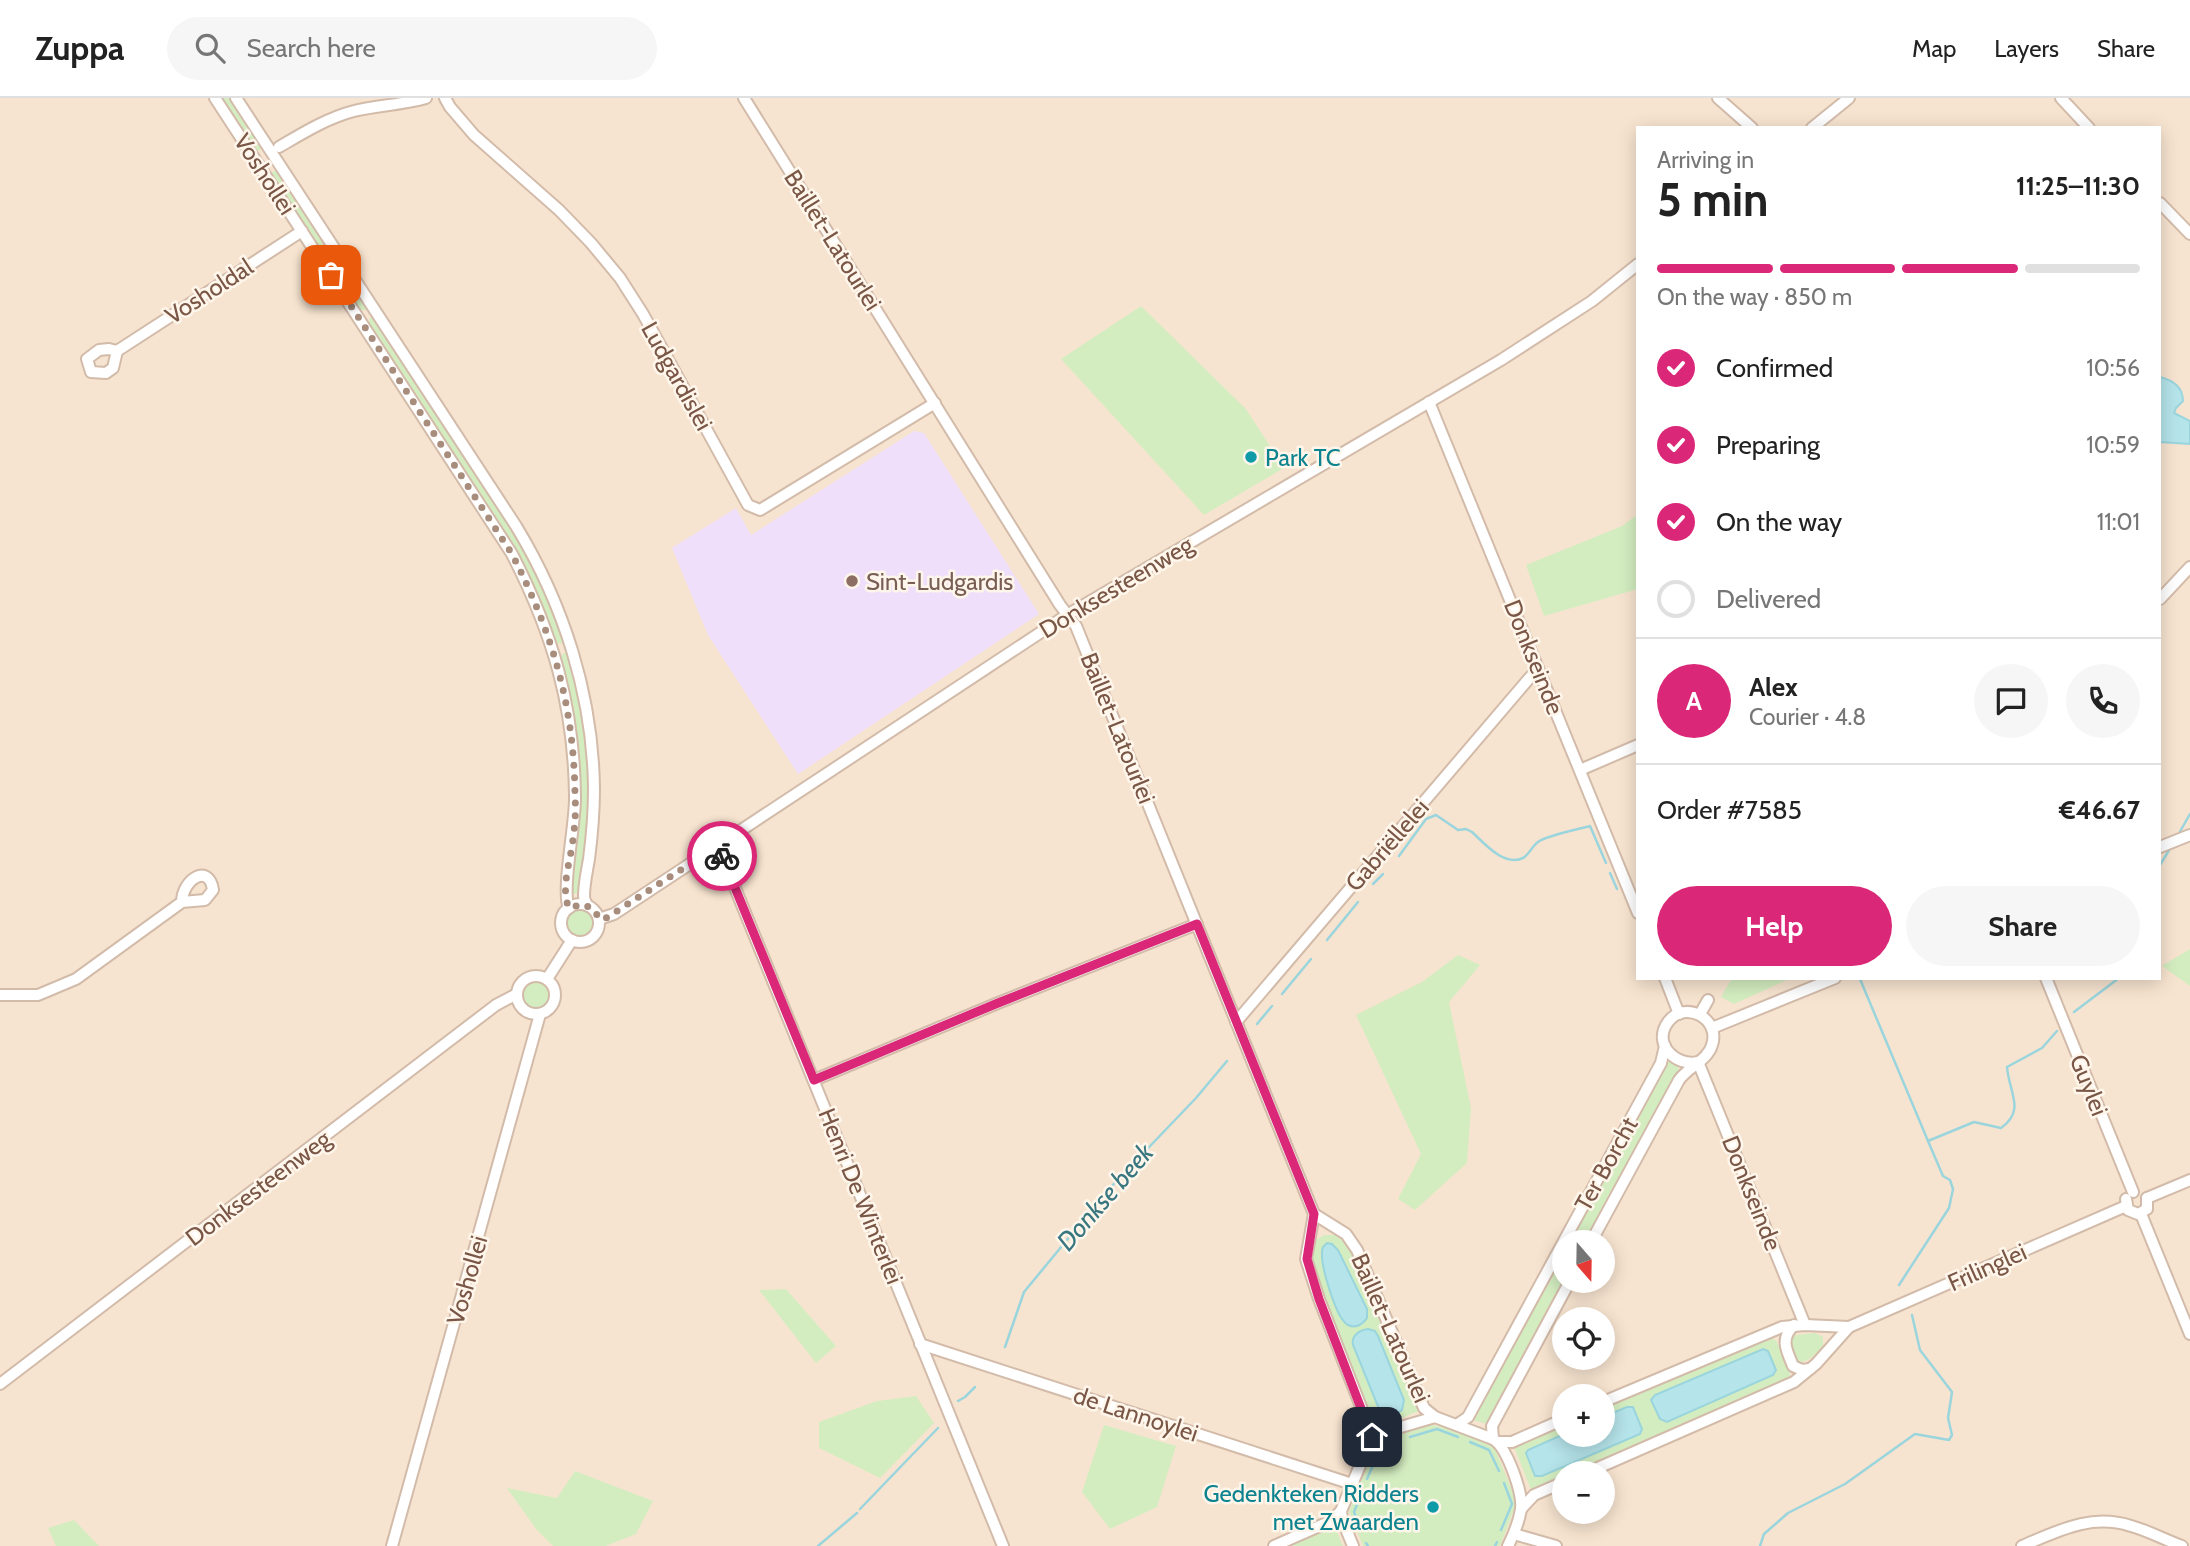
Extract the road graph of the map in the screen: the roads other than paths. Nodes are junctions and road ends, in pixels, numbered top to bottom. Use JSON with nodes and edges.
{"nodes":[{"id":1,"x":215,"y":98,"type":"edge"},
{"id":2,"x":236,"y":98,"type":"edge"},
{"id":3,"x":426,"y":98,"type":"edge"},
{"id":4,"x":445,"y":98,"type":"edge"},
{"id":5,"x":744,"y":98,"type":"edge"},
{"id":6,"x":1718,"y":98,"type":"edge"},
{"id":7,"x":1849,"y":98,"type":"edge"},
{"id":8,"x":2061,"y":98,"type":"edge"},
{"id":9,"x":1750,"y":126,"type":"edge"},
{"id":10,"x":1814,"y":126,"type":"edge"},
{"id":11,"x":2087,"y":126,"type":"edge"},
{"id":12,"x":279,"y":147,"type":"dead end"},
{"id":13,"x":2161,"y":204,"type":"edge"},
{"id":14,"x":302,"y":231,"type":"junction"},
{"id":15,"x":2190,"y":234,"type":"edge"},
{"id":16,"x":1636,"y":266,"type":"edge"},
{"id":17,"x":375,"y":311,"type":"junction"},
{"id":18,"x":361,"y":320,"type":"junction"},
{"id":19,"x":117,"y":351,"type":"dead end"},
{"id":20,"x":1429,"y":402,"type":"junction"},
{"id":21,"x":935,"y":403,"type":"junction"},
{"id":22,"x":2190,"y":567,"type":"edge"},
{"id":23,"x":2161,"y":598,"type":"edge"},
{"id":24,"x":1067,"y":615,"type":"junction"},
{"id":25,"x":571,"y":646,"type":"junction"},
{"id":26,"x":555,"y":651,"type":"junction"},
{"id":27,"x":1538,"y":668,"type":"junction"},
{"id":28,"x":1636,"y":746,"type":"edge"},
{"id":29,"x":1580,"y":769,"type":"junction"},
{"id":30,"x":2190,"y":835,"type":"edge"},
{"id":31,"x":718,"y":846,"type":"junction"},
{"id":32,"x":2161,"y":847,"type":"edge"},
{"id":33,"x":182,"y":902,"type":"dead end"},
{"id":34,"x":588,"y":906,"type":"junction"},
{"id":35,"x":569,"y":908,"type":"junction"},
{"id":36,"x":1636,"y":908,"type":"edge"},
{"id":37,"x":599,"y":919,"type":"junction"},
{"id":38,"x":1197,"y":924,"type":"junction"},
{"id":39,"x":572,"y":940,"type":"junction"},
{"id":40,"x":547,"y":979,"type":"junction"},
{"id":41,"x":1666,"y":980,"type":"edge"},
{"id":42,"x":1830,"y":980,"type":"edge"},
{"id":43,"x":2047,"y":980,"type":"edge"},
{"id":44,"x":517,"y":994,"type":"junction"},
{"id":45,"x":0,"y":995,"type":"edge"},
{"id":46,"x":1708,"y":1000,"type":"dead end"},
{"id":47,"x":540,"y":1014,"type":"junction"},
{"id":48,"x":1679,"y":1014,"type":"junction"},
{"id":49,"x":1700,"y":1014,"type":"junction"},
{"id":50,"x":1236,"y":1022,"type":"junction"},
{"id":51,"x":1712,"y":1028,"type":"junction"},
{"id":52,"x":1665,"y":1046,"type":"junction"},
{"id":53,"x":1698,"y":1062,"type":"junction"},
{"id":54,"x":814,"y":1080,"type":"junction"},
{"id":55,"x":2190,"y":1180,"type":"edge"},
{"id":56,"x":2133,"y":1192,"type":"junction"},
{"id":57,"x":2147,"y":1198,"type":"junction"},
{"id":58,"x":2126,"y":1206,"type":"junction"},
{"id":59,"x":1314,"y":1214,"type":"junction"},
{"id":60,"x":2141,"y":1214,"type":"junction"},
{"id":61,"x":1598,"y":1230,"type":"edge"},
{"id":62,"x":1564,"y":1293,"type":"edge"},
{"id":63,"x":1800,"y":1325,"type":"junction"},
{"id":64,"x":1849,"y":1327,"type":"junction"},
{"id":65,"x":2190,"y":1334,"type":"edge"},
{"id":66,"x":920,"y":1344,"type":"junction"},
{"id":67,"x":1810,"y":1369,"type":"junction"},
{"id":68,"x":0,"y":1384,"type":"edge"},
{"id":69,"x":1615,"y":1397,"type":"edge"},
{"id":70,"x":1435,"y":1417,"type":"junction"},
{"id":71,"x":1458,"y":1424,"type":"junction"},
{"id":72,"x":1552,"y":1424,"type":"edge"},
{"id":73,"x":1495,"y":1440,"type":"junction"},
{"id":74,"x":1371,"y":1444,"type":"junction"},
{"id":75,"x":1614,"y":1461,"type":"edge"},
{"id":76,"x":1352,"y":1484,"type":"junction"},
{"id":77,"x":1552,"y":1487,"type":"edge"},
{"id":78,"x":1521,"y":1509,"type":"junction"},
{"id":79,"x":1341,"y":1511,"type":"junction"},
{"id":80,"x":1514,"y":1534,"type":"junction"},
{"id":81,"x":392,"y":1546,"type":"edge"},
{"id":82,"x":1003,"y":1546,"type":"edge"},
{"id":83,"x":1274,"y":1546,"type":"edge"},
{"id":84,"x":1353,"y":1546,"type":"edge"},
{"id":85,"x":1508,"y":1546,"type":"edge"},
{"id":86,"x":1556,"y":1546,"type":"edge"},
{"id":87,"x":2022,"y":1546,"type":"edge"},
{"id":88,"x":2182,"y":1546,"type":"edge"}],
"edges":[{"from":1,"to":14,"type":"street","name":"Voshollei"},
{"from":2,"to":17,"type":"street","name":"Voshollei"},
{"from":3,"to":12,"type":"street"},
{"from":4,"to":21,"type":"street","name":"Ludgardislei"},
{"from":5,"to":21,"type":"street","name":"Baillet-Latourlei"},
{"from":6,"to":9,"type":"street"},
{"from":7,"to":10,"type":"street"},
{"from":8,"to":11,"type":"street"},
{"from":13,"to":15,"type":"street"},
{"from":14,"to":18,"type":"street","name":"Voshollei"},
{"from":14,"to":19,"type":"street","name":"Vosholdal"},
{"from":16,"to":20,"type":"street","name":"Donksesteenweg"},
{"from":17,"to":18,"type":"street"},
{"from":17,"to":25,"type":"street","name":"Voshollei"},
{"from":18,"to":26,"type":"street","name":"Voshollei"},
{"from":20,"to":24,"type":"street","name":"Donksesteenweg"},
{"from":20,"to":27,"type":"street","name":"Donkseinde"},
{"from":21,"to":24,"type":"street","name":"Baillet-Latourlei"},
{"from":22,"to":23,"type":"street"},
{"from":24,"to":31,"type":"street","name":"Donksesteenweg"},
{"from":24,"to":38,"type":"street","name":"Baillet-Latourlei"},
{"from":25,"to":26,"type":"street"},
{"from":25,"to":34,"type":"street","name":"Voshollei"},
{"from":26,"to":35,"type":"street","name":"Voshollei"},
{"from":27,"to":29,"type":"street","name":"Donkseinde"},
{"from":27,"to":50,"type":"street","name":"Gabriëllelei"},
{"from":28,"to":29,"type":"street"},
{"from":29,"to":36,"type":"street","name":"Donkseinde"},
{"from":30,"to":32,"type":"street"},
{"from":31,"to":37,"type":"street","name":"Donksesteenweg"},
{"from":31,"to":54,"type":"street","name":"Henri De Winterlei"},
{"from":33,"to":45,"type":"street"},
{"from":34,"to":35,"type":"street"},
{"from":34,"to":37,"type":"street"},
{"from":35,"to":39,"type":"street"},
{"from":37,"to":39,"type":"street","name":"Donksesteenweg"},
{"from":38,"to":50,"type":"street","name":"Baillet-Latourlei"},
{"from":38,"to":54,"type":"street"},
{"from":39,"to":40,"type":"street"},
{"from":40,"to":44,"type":"street","name":"Donksesteenweg"},
{"from":40,"to":47,"type":"street"},
{"from":41,"to":48,"type":"street"},
{"from":42,"to":51,"type":"street"},
{"from":43,"to":56,"type":"street","name":"Guylei"},
{"from":44,"to":47,"type":"street"},
{"from":44,"to":68,"type":"street","name":"Donksesteenweg"},
{"from":46,"to":49,"type":"street"},
{"from":47,"to":81,"type":"street","name":"Voshollei"},
{"from":48,"to":49,"type":"street"},
{"from":48,"to":52,"type":"street"},
{"from":49,"to":51,"type":"street"},
{"from":50,"to":59,"type":"street","name":"Baillet-Latourlei"},
{"from":51,"to":53,"type":"street"},
{"from":52,"to":53,"type":"street"},
{"from":52,"to":71,"type":"street","name":"Ter Borcht"},
{"from":53,"to":61,"type":"street","name":"Ter Borcht"},
{"from":53,"to":63,"type":"street","name":"Donkseinde"},
{"from":54,"to":66,"type":"street","name":"Henri De Winterlei"},
{"from":55,"to":57,"type":"street"},
{"from":56,"to":57,"type":"street"},
{"from":56,"to":58,"type":"street"},
{"from":57,"to":60,"type":"street"},
{"from":58,"to":60,"type":"street"},
{"from":58,"to":64,"type":"street","name":"Frilinglei"},
{"from":59,"to":70,"type":"street","name":"Baillet-Latourlei"},
{"from":59,"to":74,"type":"street","name":"Baillet-Latourlei"},
{"from":60,"to":65,"type":"street"},
{"from":62,"to":73,"type":"street"},
{"from":63,"to":64,"type":"street","name":"Frilinglei"},
{"from":63,"to":67,"type":"street"},
{"from":63,"to":69,"type":"street","name":"Frilinglei"},
{"from":64,"to":67,"type":"street","name":"Frilinglei"},
{"from":66,"to":76,"type":"street","name":"de Lannoylei"},
{"from":66,"to":82,"type":"street","name":"Henri De Winterlei"},
{"from":67,"to":75,"type":"street","name":"Frilinglei"},
{"from":70,"to":71,"type":"street"},
{"from":70,"to":74,"type":"street"},
{"from":71,"to":73,"type":"street"},
{"from":72,"to":73,"type":"street"},
{"from":73,"to":78,"type":"street"},
{"from":74,"to":76,"type":"street"},
{"from":76,"to":79,"type":"street"},
{"from":77,"to":78,"type":"street"},
{"from":78,"to":80,"type":"street"},
{"from":79,"to":83,"type":"street"},
{"from":79,"to":84,"type":"street"},
{"from":80,"to":85,"type":"street"},
{"from":80,"to":86,"type":"street"},
{"from":87,"to":88,"type":"street"}]}
